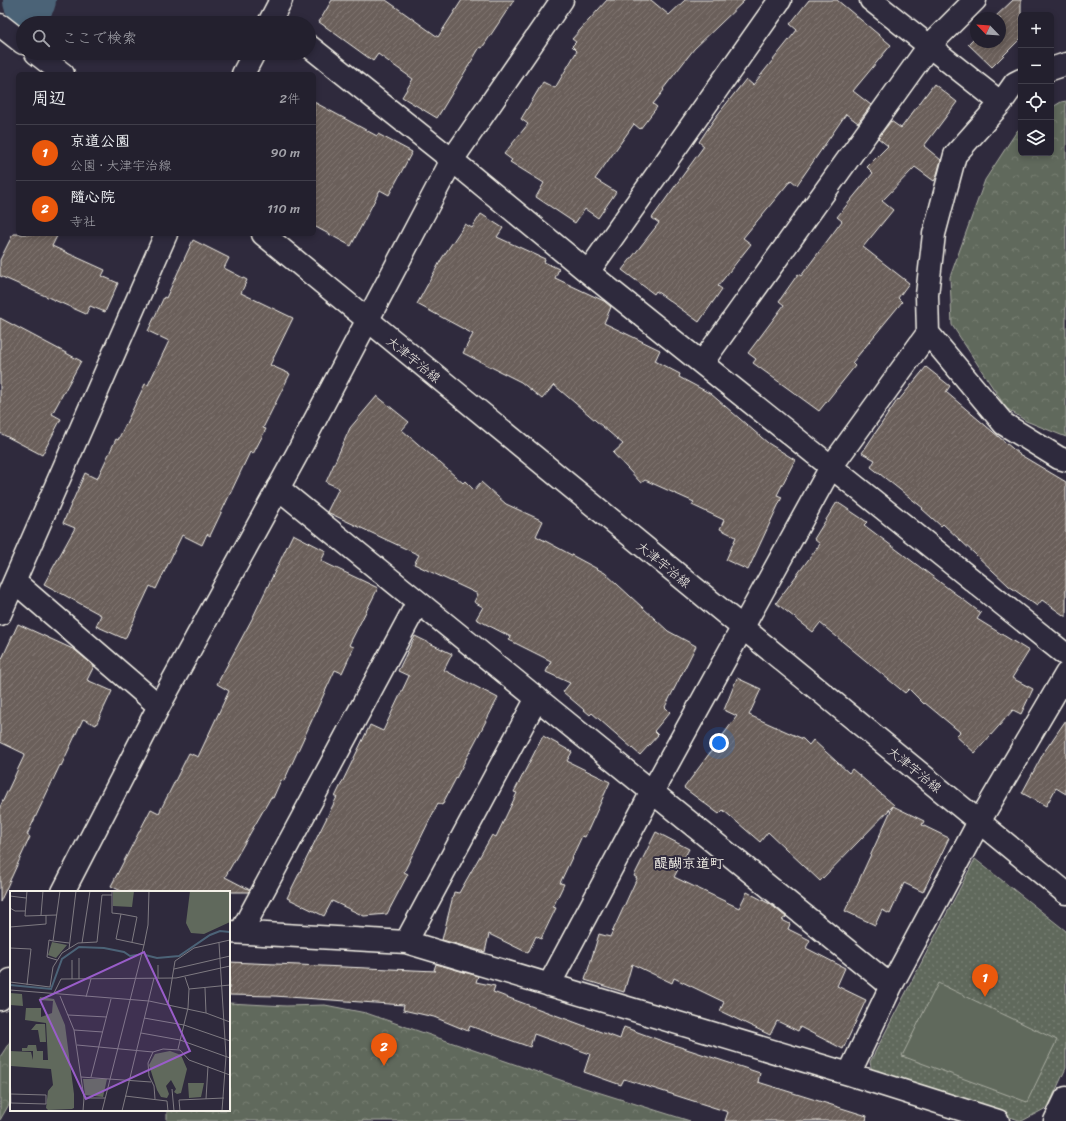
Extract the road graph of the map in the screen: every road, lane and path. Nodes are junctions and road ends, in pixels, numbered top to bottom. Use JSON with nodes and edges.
{"nodes":[{"id":1,"x":562,"y":0,"type":"edge"},
{"id":2,"x":780,"y":0,"type":"edge"},
{"id":3,"x":871,"y":0,"type":"edge"},
{"id":4,"x":975,"y":0,"type":"edge"},
{"id":5,"x":0,"y":25,"type":"edge"},
{"id":6,"x":16,"y":38,"type":"edge"},
{"id":7,"x":929,"y":46,"type":"junction"},
{"id":8,"x":316,"y":52,"type":"edge"},
{"id":9,"x":45,"y":60,"type":"edge"},
{"id":10,"x":250,"y":60,"type":"edge"},
{"id":11,"x":1066,"y":64,"type":"edge"},
{"id":12,"x":1054,"y":69,"type":"edge"},
{"id":13,"x":60,"y":72,"type":"edge"},
{"id":14,"x":244,"y":72,"type":"edge"},
{"id":15,"x":1018,"y":81,"type":"edge"},
{"id":16,"x":1001,"y":103,"type":"junction"},
{"id":17,"x":452,"y":160,"type":"junction"},
{"id":18,"x":165,"y":236,"type":"edge"},
{"id":19,"x":265,"y":236,"type":"edge"},
{"id":20,"x":588,"y":272,"type":"junction"},
{"id":21,"x":367,"y":320,"type":"junction"},
{"id":22,"x":928,"y":333,"type":"junction"},
{"id":23,"x":702,"y":364,"type":"junction"},
{"id":24,"x":1066,"y":460,"type":"edge"},
{"id":25,"x":831,"y":466,"type":"junction"},
{"id":26,"x":278,"y":488,"type":"junction"},
{"id":27,"x":15,"y":582,"type":"junction"},
{"id":28,"x":418,"y":602,"type":"junction"},
{"id":29,"x":0,"y":614,"type":"edge"},
{"id":30,"x":742,"y":627,"type":"junction"},
{"id":31,"x":1066,"y":655,"type":"edge"},
{"id":32,"x":1066,"y":674,"type":"edge"},
{"id":33,"x":537,"y":698,"type":"junction"},
{"id":34,"x":159,"y":706,"type":"junction"},
{"id":35,"x":652,"y":792,"type":"junction"},
{"id":36,"x":979,"y":822,"type":"junction"},
{"id":37,"x":64,"y":891,"type":"edge"},
{"id":38,"x":1066,"y":893,"type":"edge"},
{"id":39,"x":235,"y":932,"type":"edge"},
{"id":40,"x":406,"y":942,"type":"junction"},
{"id":41,"x":549,"y":985,"type":"junction"},
{"id":42,"x":891,"y":986,"type":"junction"},
{"id":43,"x":849,"y":1074,"type":"junction"},
{"id":44,"x":1066,"y":1098,"type":"edge"},
{"id":45,"x":998,"y":1121,"type":"edge"},
{"id":46,"x":1055,"y":1121,"type":"edge"}],
"edges":[{"from":1,"to":17,"type":"street"},
{"from":2,"to":20,"type":"street"},
{"from":3,"to":7,"type":"street"},
{"from":4,"to":7,"type":"street"},
{"from":5,"to":6,"type":"street"},
{"from":7,"to":16,"type":"street"},
{"from":7,"to":23,"type":"street"},
{"from":8,"to":17,"type":"street"},
{"from":9,"to":13,"type":"street"},
{"from":10,"to":14,"type":"street"},
{"from":11,"to":12,"type":"street"},
{"from":15,"to":16,"type":"street"},
{"from":16,"to":22,"type":"street"},
{"from":17,"to":20,"type":"street"},
{"from":17,"to":21,"type":"street"},
{"from":18,"to":27,"type":"street"},
{"from":19,"to":21,"type":"street","name":"大津宇治線"},
{"from":20,"to":23,"type":"street"},
{"from":21,"to":26,"type":"street"},
{"from":21,"to":30,"type":"street","name":"大津宇治線"},
{"from":22,"to":24,"type":"street"},
{"from":22,"to":25,"type":"street"},
{"from":23,"to":25,"type":"street"},
{"from":25,"to":30,"type":"street"},
{"from":25,"to":31,"type":"street"},
{"from":26,"to":28,"type":"street"},
{"from":26,"to":34,"type":"street"},
{"from":27,"to":29,"type":"street"},
{"from":27,"to":34,"type":"street"},
{"from":28,"to":33,"type":"street"},
{"from":28,"to":39,"type":"street"},
{"from":30,"to":35,"type":"street"},
{"from":30,"to":36,"type":"street","name":"大津宇治線"},
{"from":32,"to":36,"type":"street"},
{"from":33,"to":35,"type":"street"},
{"from":33,"to":40,"type":"street"},
{"from":34,"to":37,"type":"street"},
{"from":35,"to":41,"type":"street"},
{"from":35,"to":42,"type":"street"},
{"from":36,"to":38,"type":"street","name":"大津宇治線"},
{"from":36,"to":42,"type":"street"},
{"from":39,"to":40,"type":"street"},
{"from":40,"to":41,"type":"street"},
{"from":41,"to":43,"type":"street"},
{"from":42,"to":43,"type":"street"},
{"from":43,"to":45,"type":"street"},
{"from":44,"to":46,"type":"street"}]}
